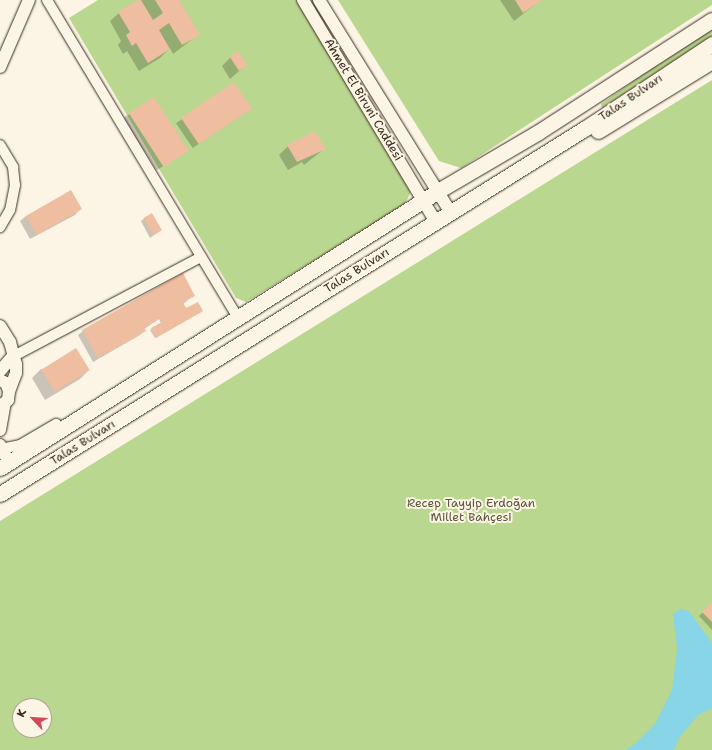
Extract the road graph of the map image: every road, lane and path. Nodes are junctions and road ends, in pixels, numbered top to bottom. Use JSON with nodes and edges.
{"nodes":[{"id":1,"x":29,"y":0,"type":"edge"},
{"id":2,"x":47,"y":0,"type":"edge"},
{"id":3,"x":303,"y":0,"type":"edge"},
{"id":4,"x":319,"y":0,"type":"edge"},
{"id":5,"x":712,"y":20,"type":"edge"},
{"id":6,"x":712,"y":44,"type":"edge"},
{"id":7,"x":712,"y":61,"type":"edge"},
{"id":8,"x":0,"y":67,"type":"edge"},
{"id":9,"x":0,"y":145,"type":"edge"},
{"id":10,"x":438,"y":191,"type":"junction"},
{"id":11,"x":423,"y":200,"type":"junction"},
{"id":12,"x":451,"y":213,"type":"junction"},
{"id":13,"x":436,"y":222,"type":"junction"},
{"id":14,"x":0,"y":226,"type":"edge"},
{"id":15,"x":201,"y":257,"type":"junction"},
{"id":16,"x":238,"y":318,"type":"junction"},
{"id":17,"x":0,"y":326,"type":"edge"},
{"id":18,"x":12,"y":357,"type":"junction"},
{"id":19,"x":0,"y":371,"type":"edge"},
{"id":20,"x":0,"y":380,"type":"edge"},
{"id":21,"x":10,"y":391,"type":"junction"},
{"id":22,"x":120,"y":391,"type":"junction"},
{"id":23,"x":2,"y":405,"type":"edge"},
{"id":24,"x":0,"y":430,"type":"edge"},
{"id":25,"x":0,"y":447,"type":"edge"},
{"id":26,"x":4,"y":465,"type":"edge"},
{"id":27,"x":0,"y":494,"type":"edge"},
{"id":28,"x":0,"y":504,"type":"edge"}],
"edges":[{"from":1,"to":8,"type":"street"},
{"from":2,"to":15,"type":"street"},
{"from":3,"to":11,"type":"street","name":"Ahmet El Biruni Caddesi"},
{"from":4,"to":10,"type":"street","name":"Ahmet El Biruni Caddesi"},
{"from":5,"to":10,"type":"main road","name":"Talas Bulvarı"},
{"from":6,"to":12,"type":"main road","name":"Talas Bulvarı"},
{"from":7,"to":28,"type":"main road"},
{"from":9,"to":14,"type":"street"},
{"from":10,"to":11,"type":"main road","name":"Talas Bulvarı"},
{"from":10,"to":12,"type":"street","name":"Ahmet El Biruni Caddesi"},
{"from":11,"to":13,"type":"street","name":"Ahmet El Biruni Caddesi"},
{"from":11,"to":16,"type":"main road","name":"Talas Bulvarı"},
{"from":12,"to":13,"type":"main road","name":"Talas Bulvarı"},
{"from":13,"to":27,"type":"main road","name":"Talas Bulvarı"},
{"from":15,"to":16,"type":"street"},
{"from":15,"to":18,"type":"street"},
{"from":16,"to":22,"type":"main road","name":"Talas Bulvarı"},
{"from":17,"to":18,"type":"street"},
{"from":18,"to":19,"type":"street"},
{"from":18,"to":21,"type":"street"},
{"from":20,"to":21,"type":"street"},
{"from":21,"to":23,"type":"street"},
{"from":22,"to":25,"type":"street"},
{"from":22,"to":26,"type":"main road","name":"Talas Bulvarı"},
{"from":23,"to":24,"type":"street"},
{"from":25,"to":26,"type":"street"}]}
